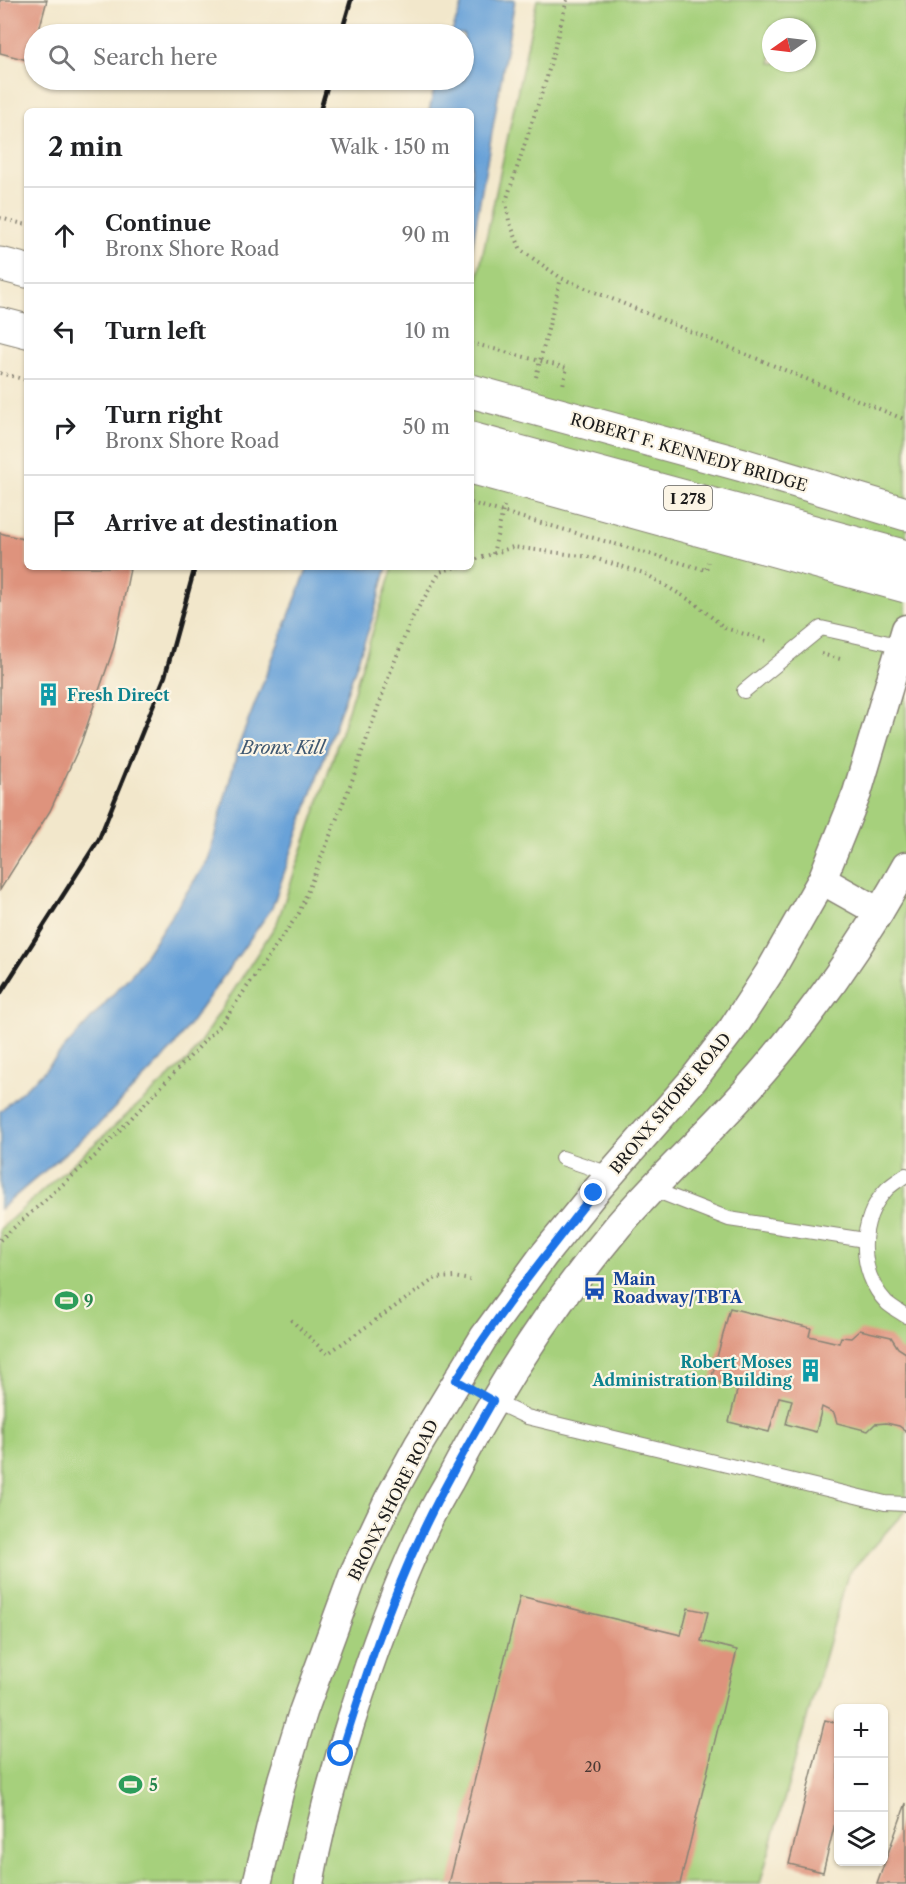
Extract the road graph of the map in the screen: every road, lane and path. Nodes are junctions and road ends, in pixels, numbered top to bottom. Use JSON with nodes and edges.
{"nodes":[{"id":1,"x":567,"y":0,"type":"edge"},
{"id":2,"x":0,"y":218,"type":"edge"},
{"id":3,"x":24,"y":224,"type":"edge"},
{"id":4,"x":0,"y":264,"type":"edge"},
{"id":5,"x":24,"y":270,"type":"edge"},
{"id":6,"x":0,"y":324,"type":"edge"},
{"id":7,"x":24,"y":330,"type":"edge"},
{"id":8,"x":0,"y":373,"type":"edge"},
{"id":9,"x":24,"y":379,"type":"edge"},
{"id":10,"x":474,"y":392,"type":"edge"},
{"id":11,"x":906,"y":420,"type":"edge"},
{"id":12,"x":474,"y":440,"type":"edge"},
{"id":13,"x":743,"y":465,"type":"junction"},
{"id":14,"x":474,"y":468,"type":"edge"},
{"id":15,"x":906,"y":492,"type":"edge"},
{"id":16,"x":906,"y":514,"type":"edge"},
{"id":17,"x":906,"y":557,"type":"edge"},
{"id":18,"x":474,"y":560,"type":"edge"},
{"id":19,"x":446,"y":570,"type":"edge"},
{"id":20,"x":906,"y":586,"type":"edge"},
{"id":21,"x":904,"y":638,"type":"edge"},
{"id":22,"x":796,"y":648,"type":"junction"},
{"id":23,"x":844,"y":660,"type":"dead end"},
{"id":24,"x":744,"y":691,"type":"dead end"},
{"id":25,"x":906,"y":866,"type":"edge"},
{"id":26,"x":822,"y":879,"type":"junction"},
{"id":27,"x":879,"y":912,"type":"junction"},
{"id":28,"x":562,"y":1158,"type":"dead end"},
{"id":29,"x":610,"y":1174,"type":"junction"},
{"id":30,"x":906,"y":1175,"type":"edge"},
{"id":31,"x":652,"y":1189,"type":"junction"},
{"id":32,"x":0,"y":1240,"type":"edge"},
{"id":33,"x":865,"y":1240,"type":"junction"},
{"id":34,"x":470,"y":1280,"type":"dead end"},
{"id":35,"x":906,"y":1316,"type":"edge"},
{"id":36,"x":291,"y":1320,"type":"dead end"},
{"id":37,"x":456,"y":1380,"type":"junction"},
{"id":38,"x":493,"y":1401,"type":"junction"},
{"id":39,"x":906,"y":1504,"type":"edge"},
{"id":40,"x":377,"y":1524,"type":"junction"},
{"id":41,"x":421,"y":1534,"type":"junction"},
{"id":42,"x":257,"y":1884,"type":"edge"},
{"id":43,"x":309,"y":1884,"type":"edge"}],
"edges":[{"from":1,"to":11,"type":"path"},
{"from":2,"to":3,"type":"path"},
{"from":4,"to":5,"type":"highway"},
{"from":6,"to":7,"type":"highway"},
{"from":8,"to":9,"type":"path"},
{"from":10,"to":13,"type":"highway","name":"ROBERT F. KENNEDY BRIDGE","bridge":true},
{"from":12,"to":17,"type":"highway","number":"I 278","bridge":true},
{"from":13,"to":15,"type":"highway"},
{"from":13,"to":16,"type":"highway","name":"ROBERT F. KENNEDY BRIDGE"},
{"from":14,"to":20,"type":"highway","bridge":true},
{"from":18,"to":22,"type":"path"},
{"from":19,"to":32,"type":"path"},
{"from":21,"to":22,"type":"lane"},
{"from":21,"to":26,"type":"street","name":"BRONX SHORE ROAD"},
{"from":22,"to":23,"type":"path"},
{"from":22,"to":24,"type":"lane"},
{"from":25,"to":27,"type":"street"},
{"from":26,"to":27,"type":"street"},
{"from":26,"to":29,"type":"street","name":"BRONX SHORE ROAD"},
{"from":27,"to":31,"type":"street"},
{"from":28,"to":29,"type":"lane"},
{"from":29,"to":31,"type":"street"},
{"from":29,"to":37,"type":"street","name":"BRONX SHORE ROAD"},
{"from":30,"to":33,"type":"lane"},
{"from":31,"to":33,"type":"lane"},
{"from":31,"to":38,"type":"street"},
{"from":33,"to":35,"type":"lane"},
{"from":34,"to":36,"type":"path"},
{"from":37,"to":38,"type":"street"},
{"from":37,"to":40,"type":"street","name":"BRONX SHORE ROAD"},
{"from":38,"to":39,"type":"lane"},
{"from":38,"to":41,"type":"street"},
{"from":40,"to":41,"type":"street"},
{"from":40,"to":42,"type":"street","name":"BRONX SHORE ROAD"},
{"from":41,"to":43,"type":"street"}]}
